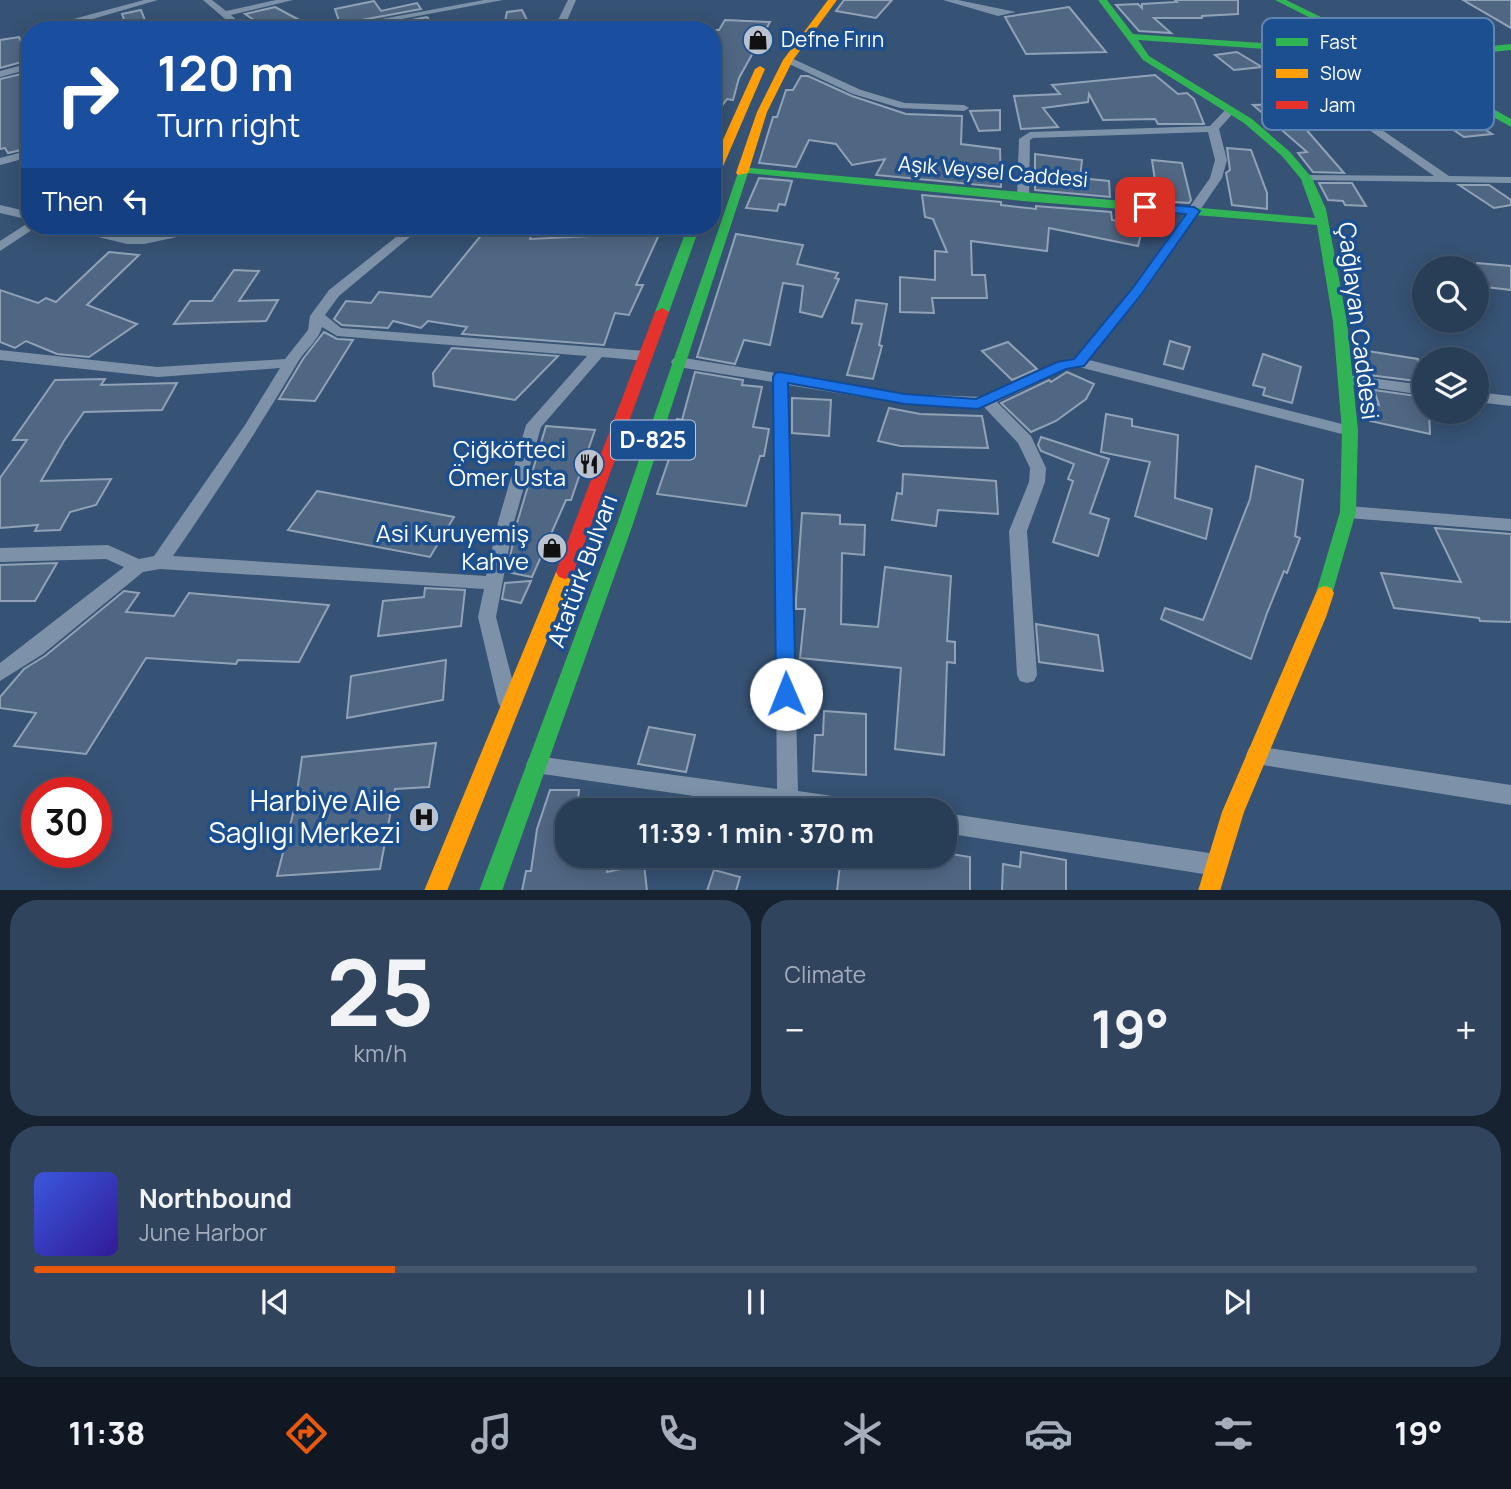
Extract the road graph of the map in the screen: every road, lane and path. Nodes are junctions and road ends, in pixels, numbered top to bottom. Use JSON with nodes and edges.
{"nodes":[{"id":1,"x":154,"y":0,"type":"edge"},
{"id":2,"x":207,"y":0,"type":"edge"},
{"id":3,"x":289,"y":0,"type":"edge"},
{"id":4,"x":421,"y":0,"type":"edge"},
{"id":5,"x":499,"y":0,"type":"edge"},
{"id":6,"x":572,"y":0,"type":"edge"},
{"id":7,"x":833,"y":0,"type":"edge"},
{"id":8,"x":947,"y":0,"type":"edge"},
{"id":9,"x":1102,"y":0,"type":"edge"},
{"id":10,"x":1279,"y":0,"type":"edge"},
{"id":11,"x":434,"y":10,"type":"junction"},
{"id":12,"x":1011,"y":12,"type":"dead end"},
{"id":13,"x":227,"y":13,"type":"junction"},
{"id":14,"x":1322,"y":18,"type":"edge"},
{"id":15,"x":76,"y":21,"type":"edge"},
{"id":16,"x":235,"y":21,"type":"edge"},
{"id":17,"x":375,"y":21,"type":"edge"},
{"id":18,"x":562,"y":21,"type":"edge"},
{"id":19,"x":1129,"y":37,"type":"junction"},
{"id":20,"x":1262,"y":46,"type":"edge"},
{"id":21,"x":785,"y":65,"type":"junction"},
{"id":22,"x":21,"y":68,"type":"edge"},
{"id":23,"x":0,"y":74,"type":"edge"},
{"id":24,"x":964,"y":108,"type":"dead end"},
{"id":25,"x":1231,"y":110,"type":"junction"},
{"id":26,"x":1494,"y":113,"type":"edge"},
{"id":27,"x":1511,"y":124,"type":"edge"},
{"id":28,"x":1213,"y":129,"type":"junction"},
{"id":29,"x":1376,"y":130,"type":"edge"},
{"id":30,"x":721,"y":155,"type":"edge"},
{"id":31,"x":21,"y":156,"type":"edge"},
{"id":32,"x":0,"y":162,"type":"edge"},
{"id":33,"x":744,"y":169,"type":"junction"},
{"id":34,"x":1307,"y":178,"type":"junction"},
{"id":35,"x":1446,"y":179,"type":"junction"},
{"id":36,"x":1511,"y":180,"type":"edge"},
{"id":37,"x":1023,"y":197,"type":"junction"},
{"id":38,"x":0,"y":209,"type":"edge"},
{"id":39,"x":1194,"y":211,"type":"junction"},
{"id":40,"x":21,"y":214,"type":"edge"},
{"id":41,"x":1322,"y":222,"type":"junction"},
{"id":42,"x":21,"y":233,"type":"edge"},
{"id":43,"x":106,"y":235,"type":"edge"},
{"id":44,"x":168,"y":235,"type":"edge"},
{"id":45,"x":405,"y":235,"type":"edge"},
{"id":46,"x":691,"y":235,"type":"edge"},
{"id":47,"x":0,"y":247,"type":"edge"},
{"id":48,"x":317,"y":316,"type":"junction"},
{"id":49,"x":599,"y":352,"type":"junction"},
{"id":50,"x":0,"y":355,"type":"edge"},
{"id":51,"x":646,"y":356,"type":"junction"},
{"id":52,"x":678,"y":362,"type":"junction"},
{"id":53,"x":1079,"y":362,"type":"junction"},
{"id":54,"x":290,"y":363,"type":"junction"},
{"id":55,"x":780,"y":377,"type":"junction"},
{"id":56,"x":1347,"y":380,"type":"junction"},
{"id":57,"x":1412,"y":388,"type":"edge"},
{"id":58,"x":1489,"y":398,"type":"edge"},
{"id":59,"x":987,"y":401,"type":"junction"},
{"id":60,"x":1511,"y":401,"type":"edge"},
{"id":61,"x":1350,"y":431,"type":"junction"},
{"id":62,"x":1348,"y":512,"type":"junction"},
{"id":63,"x":1511,"y":525,"type":"edge"},
{"id":64,"x":0,"y":555,"type":"edge"},
{"id":65,"x":160,"y":562,"type":"junction"},
{"id":66,"x":138,"y":566,"type":"junction"},
{"id":67,"x":493,"y":583,"type":"junction"},
{"id":68,"x":0,"y":673,"type":"edge"},
{"id":69,"x":1027,"y":675,"type":"dead end"},
{"id":70,"x":510,"y":710,"type":"junction"},
{"id":71,"x":1256,"y":755,"type":"junction"},
{"id":72,"x":536,"y":765,"type":"junction"},
{"id":73,"x":1511,"y":796,"type":"edge"},
{"id":74,"x":781,"y":798,"type":"edge"},
{"id":75,"x":788,"y":798,"type":"edge"},
{"id":76,"x":957,"y":825,"type":"edge"},
{"id":77,"x":1216,"y":865,"type":"junction"},
{"id":78,"x":435,"y":890,"type":"edge"},
{"id":79,"x":490,"y":890,"type":"edge"},
{"id":80,"x":1209,"y":890,"type":"edge"}],
"edges":[{"from":1,"to":15,"type":"street"},
{"from":2,"to":13,"type":"street"},
{"from":3,"to":13,"type":"street"},
{"from":4,"to":11,"type":"street"},
{"from":5,"to":11,"type":"street"},
{"from":6,"to":18,"type":"street"},
{"from":7,"to":21,"type":"main road","name":"Atatürk Bulvarı","number":"D-825"},
{"from":8,"to":12,"type":"street"},
{"from":9,"to":19,"type":"main road","name":"Çağlayan Caddesi"},
{"from":10,"to":14,"type":"main road"},
{"from":11,"to":17,"type":"street"},
{"from":13,"to":16,"type":"street"},
{"from":19,"to":20,"type":"main road"},
{"from":19,"to":25,"type":"main road","name":"Çağlayan Caddesi"},
{"from":21,"to":24,"type":"street"},
{"from":21,"to":30,"type":"main road"},
{"from":21,"to":33,"type":"main road","name":"Atatürk Bulvarı","number":"D-825"},
{"from":22,"to":23,"type":"street"},
{"from":25,"to":28,"type":"street"},
{"from":25,"to":34,"type":"main road","name":"Çağlayan Caddesi"},
{"from":26,"to":27,"type":"main road"},
{"from":28,"to":37,"type":"street"},
{"from":28,"to":39,"type":"street"},
{"from":29,"to":35,"type":"street"},
{"from":31,"to":32,"type":"street"},
{"from":33,"to":37,"type":"main road","name":"Aşık Veysel Caddesi"},
{"from":33,"to":52,"type":"main road","name":"Atatürk Bulvarı","number":"D-825"},
{"from":34,"to":35,"type":"street"},
{"from":34,"to":41,"type":"main road","name":"Çağlayan Caddesi"},
{"from":35,"to":36,"type":"street"},
{"from":37,"to":39,"type":"main road","name":"Aşık Veysel Caddesi"},
{"from":38,"to":40,"type":"street"},
{"from":39,"to":41,"type":"main road","name":"Aşık Veysel Caddesi"},
{"from":39,"to":53,"type":"street"},
{"from":41,"to":56,"type":"main road","name":"Çağlayan Caddesi"},
{"from":42,"to":47,"type":"street"},
{"from":43,"to":44,"type":"street"},
{"from":45,"to":48,"type":"street"},
{"from":46,"to":51,"type":"main road","name":"Atatürk Bulvarı","number":"D-825"},
{"from":48,"to":49,"type":"street"},
{"from":48,"to":54,"type":"street"},
{"from":49,"to":51,"type":"street"},
{"from":49,"to":67,"type":"street"},
{"from":50,"to":54,"type":"street"},
{"from":51,"to":52,"type":"main road"},
{"from":51,"to":70,"type":"main road","name":"Atatürk Bulvarı","number":"D-825"},
{"from":52,"to":55,"type":"street"},
{"from":52,"to":72,"type":"main road","name":"Atatürk Bulvarı","number":"D-825"},
{"from":53,"to":59,"type":"street"},
{"from":53,"to":61,"type":"street"},
{"from":54,"to":65,"type":"street"},
{"from":55,"to":59,"type":"street"},
{"from":55,"to":75,"type":"street"},
{"from":56,"to":57,"type":"street"},
{"from":56,"to":61,"type":"main road","name":"Çağlayan Caddesi"},
{"from":58,"to":60,"type":"street"},
{"from":59,"to":69,"type":"street"},
{"from":61,"to":62,"type":"main road","name":"Çağlayan Caddesi"},
{"from":62,"to":63,"type":"street"},
{"from":62,"to":71,"type":"main road","name":"Çağlayan Caddesi"},
{"from":64,"to":66,"type":"street"},
{"from":65,"to":66,"type":"street"},
{"from":65,"to":67,"type":"street"},
{"from":66,"to":68,"type":"street"},
{"from":67,"to":70,"type":"street"},
{"from":70,"to":78,"type":"main road","name":"Atatürk Bulvarı","number":"D-825"},
{"from":71,"to":73,"type":"street"},
{"from":71,"to":77,"type":"main road","name":"Çağlayan Caddesi"},
{"from":72,"to":74,"type":"street"},
{"from":72,"to":79,"type":"main road","name":"Atatürk Bulvarı","number":"D-825"},
{"from":76,"to":77,"type":"street"},
{"from":77,"to":80,"type":"main road","name":"Çağlayan Caddesi"}]}
